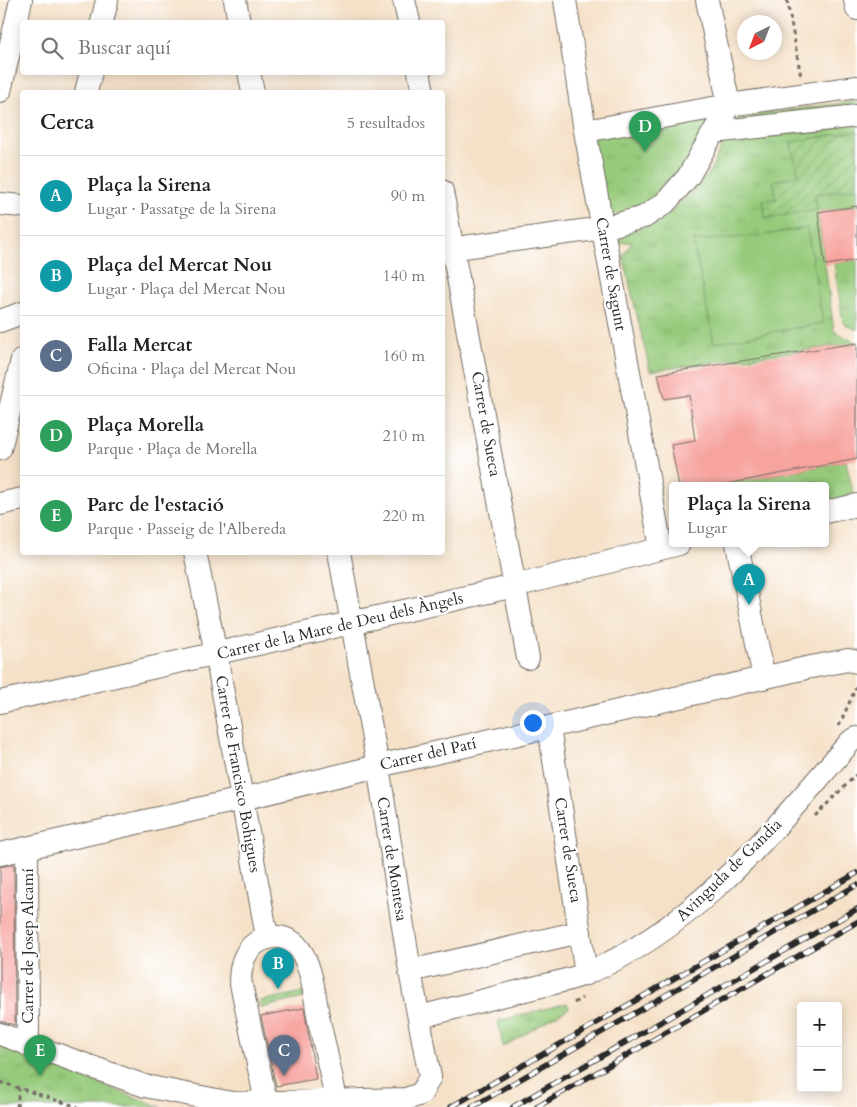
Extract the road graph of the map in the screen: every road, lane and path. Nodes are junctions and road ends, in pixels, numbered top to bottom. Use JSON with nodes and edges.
{"nodes":[{"id":1,"x":21,"y":0,"type":"edge"},
{"id":2,"x":107,"y":0,"type":"edge"},
{"id":3,"x":235,"y":0,"type":"edge"},
{"id":4,"x":404,"y":0,"type":"edge"},
{"id":5,"x":565,"y":0,"type":"edge"},
{"id":6,"x":708,"y":0,"type":"edge"},
{"id":7,"x":787,"y":0,"type":"edge"},
{"id":8,"x":855,"y":0,"type":"edge"},
{"id":9,"x":857,"y":9,"type":"edge"},
{"id":10,"x":102,"y":20,"type":"edge"},
{"id":11,"x":239,"y":20,"type":"edge"},
{"id":12,"x":409,"y":20,"type":"edge"},
{"id":13,"x":89,"y":75,"type":"edge"},
{"id":14,"x":250,"y":75,"type":"edge"},
{"id":15,"x":420,"y":75,"type":"edge"},
{"id":16,"x":857,"y":87,"type":"edge"},
{"id":17,"x":86,"y":90,"type":"edge"},
{"id":18,"x":253,"y":90,"type":"edge"},
{"id":19,"x":423,"y":90,"type":"edge"},
{"id":20,"x":0,"y":91,"type":"edge"},
{"id":21,"x":804,"y":94,"type":"junction"},
{"id":22,"x":729,"y":105,"type":"junction"},
{"id":23,"x":857,"y":116,"type":"edge"},
{"id":24,"x":585,"y":131,"type":"junction"},
{"id":25,"x":714,"y":132,"type":"junction"},
{"id":26,"x":0,"y":204,"type":"edge"},
{"id":27,"x":20,"y":206,"type":"edge"},
{"id":28,"x":445,"y":220,"type":"edge"},
{"id":29,"x":603,"y":228,"type":"junction"},
{"id":30,"x":448,"y":249,"type":"edge"},
{"id":31,"x":20,"y":314,"type":"edge"},
{"id":32,"x":0,"y":321,"type":"edge"},
{"id":33,"x":20,"y":367,"type":"edge"},
{"id":34,"x":3,"y":425,"type":"edge"},
{"id":35,"x":0,"y":449,"type":"edge"},
{"id":36,"x":20,"y":499,"type":"edge"},
{"id":37,"x":0,"y":504,"type":"edge"},
{"id":38,"x":857,"y":505,"type":"edge"},
{"id":39,"x":829,"y":511,"type":"edge"},
{"id":40,"x":669,"y":541,"type":"edge"},
{"id":41,"x":669,"y":546,"type":"edge"},
{"id":42,"x":738,"y":547,"type":"edge"},
{"id":43,"x":196,"y":555,"type":"edge"},
{"id":44,"x":340,"y":555,"type":"edge"},
{"id":45,"x":516,"y":586,"type":"junction"},
{"id":46,"x":352,"y":623,"type":"junction"},
{"id":47,"x":216,"y":654,"type":"junction"},
{"id":48,"x":528,"y":658,"type":"dead end"},
{"id":49,"x":857,"y":662,"type":"edge"},
{"id":50,"x":764,"y":678,"type":"junction"},
{"id":51,"x":857,"y":685,"type":"edge"},
{"id":52,"x":0,"y":702,"type":"edge"},
{"id":53,"x":549,"y":727,"type":"junction"},
{"id":54,"x":851,"y":732,"type":"edge"},
{"id":55,"x":378,"y":766,"type":"junction"},
{"id":56,"x":242,"y":799,"type":"junction"},
{"id":57,"x":27,"y":848,"type":"junction"},
{"id":58,"x":0,"y":854,"type":"edge"},
{"id":59,"x":580,"y":932,"type":"junction"},
{"id":60,"x":267,"y":937,"type":"junction"},
{"id":61,"x":410,"y":971,"type":"junction"},
{"id":62,"x":586,"y":974,"type":"junction"},
{"id":63,"x":419,"y":1017,"type":"junction"},
{"id":64,"x":0,"y":1034,"type":"edge"},
{"id":65,"x":28,"y":1045,"type":"junction"},
{"id":66,"x":0,"y":1082,"type":"edge"},
{"id":67,"x":19,"y":1089,"type":"junction"},
{"id":68,"x":336,"y":1100,"type":"junction"},
{"id":69,"x":266,"y":1102,"type":"junction"},
{"id":70,"x":17,"y":1107,"type":"edge"},
{"id":71,"x":78,"y":1107,"type":"edge"}],
"edges":[{"from":1,"to":20,"type":"street"},
{"from":2,"to":10,"type":"street"},
{"from":3,"to":11,"type":"street"},
{"from":4,"to":12,"type":"street"},
{"from":5,"to":24,"type":"street","name":"Carrer de Sagunt"},
{"from":6,"to":22,"type":"street"},
{"from":7,"to":21,"type":"path"},
{"from":8,"to":9,"type":"street"},
{"from":13,"to":17,"type":"street"},
{"from":14,"to":18,"type":"street"},
{"from":15,"to":19,"type":"street"},
{"from":16,"to":21,"type":"street"},
{"from":21,"to":22,"type":"street"},
{"from":22,"to":24,"type":"street"},
{"from":22,"to":25,"type":"street"},
{"from":23,"to":25,"type":"street"},
{"from":24,"to":29,"type":"street","name":"Carrer de Sagunt"},
{"from":25,"to":29,"type":"street"},
{"from":26,"to":27,"type":"street"},
{"from":28,"to":30,"type":"street","name":"Carrer de Sueca"},
{"from":29,"to":30,"type":"street"},
{"from":29,"to":40,"type":"street","name":"Carrer de Sagunt"},
{"from":30,"to":45,"type":"street","name":"Carrer de Sueca"},
{"from":31,"to":32,"type":"street"},
{"from":33,"to":34,"type":"street"},
{"from":34,"to":35,"type":"street"},
{"from":36,"to":37,"type":"street"},
{"from":38,"to":39,"type":"street"},
{"from":41,"to":45,"type":"street","name":"Carrer de la Mare de Deu dels Àngels"},
{"from":42,"to":50,"type":"street"},
{"from":43,"to":47,"type":"street","name":"Carrer de Francisco Bohigues"},
{"from":44,"to":46,"type":"street","name":"Carrer de Montesa"},
{"from":45,"to":46,"type":"street","name":"Carrer de la Mare de Deu dels Àngels"},
{"from":45,"to":48,"type":"street","name":"Carrer de Sueca"},
{"from":46,"to":47,"type":"street","name":"Carrer de la Mare de Deu dels Àngels"},
{"from":46,"to":55,"type":"street","name":"Carrer de Montesa"},
{"from":47,"to":52,"type":"street","name":"Carrer de la Mare de Deu dels Àngels"},
{"from":47,"to":56,"type":"street","name":"Carrer de Francisco Bohigues"},
{"from":49,"to":50,"type":"street","name":"Carrer del Patí"},
{"from":50,"to":53,"type":"street","name":"Carrer del Patí"},
{"from":51,"to":54,"type":"path"},
{"from":53,"to":55,"type":"street","name":"Carrer del Patí"},
{"from":53,"to":59,"type":"street","name":"Carrer de Sueca"},
{"from":54,"to":62,"type":"street","name":"Avinguda de Gandia"},
{"from":55,"to":56,"type":"street","name":"Carrer del Patí"},
{"from":55,"to":61,"type":"street","name":"Carrer de Montesa"},
{"from":56,"to":57,"type":"street","name":"Carrer del Patí"},
{"from":56,"to":60,"type":"street","name":"Carrer de Francisco Bohigues"},
{"from":57,"to":58,"type":"street","name":"Carrer del Patí"},
{"from":57,"to":65,"type":"street","name":"Carrer de Josep Alcamí"},
{"from":59,"to":61,"type":"street"},
{"from":59,"to":62,"type":"street","name":"Carrer de Sueca"},
{"from":60,"to":68,"type":"street"},
{"from":60,"to":69,"type":"street"},
{"from":61,"to":63,"type":"street","name":"Carrer de Montesa"},
{"from":62,"to":63,"type":"street","name":"Avinguda de Gandia"},
{"from":63,"to":68,"type":"street","name":"Carrer de Montesa"},
{"from":64,"to":65,"type":"street"},
{"from":65,"to":69,"type":"street"},
{"from":66,"to":67,"type":"path"},
{"from":67,"to":70,"type":"path"},
{"from":67,"to":71,"type":"path"},
{"from":68,"to":69,"type":"street"}]}
